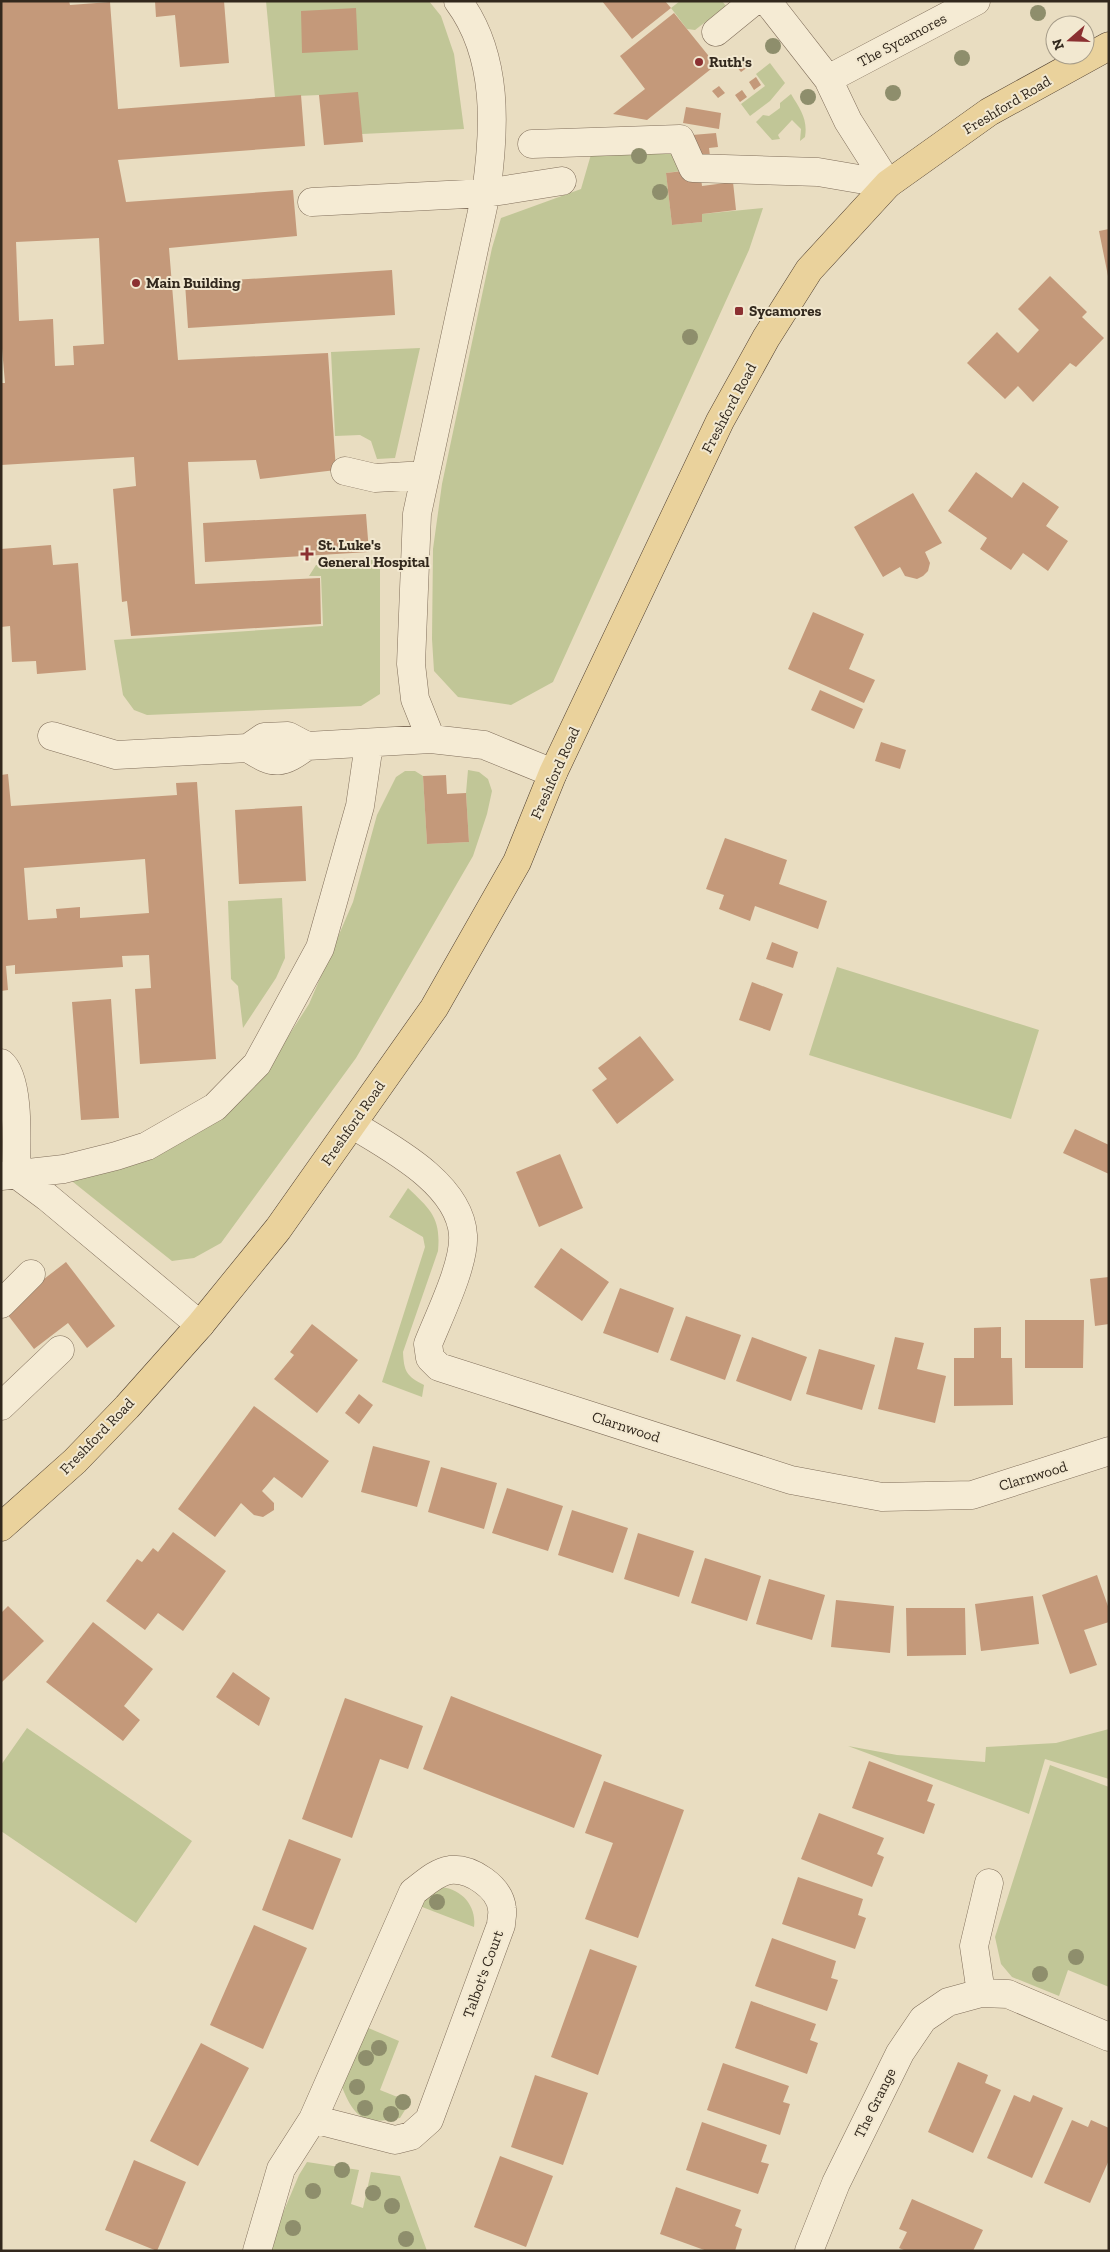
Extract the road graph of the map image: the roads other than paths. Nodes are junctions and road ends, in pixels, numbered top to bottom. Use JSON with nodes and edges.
{"nodes":[{"id":1,"x":458,"y":1,"type":"edge"},
{"id":2,"x":754,"y":1,"type":"edge"},
{"id":3,"x":767,"y":1,"type":"edge"},
{"id":4,"x":976,"y":1,"type":"edge"},
{"id":5,"x":716,"y":32,"type":"dead end"},
{"id":6,"x":1109,"y":46,"type":"edge"},
{"id":7,"x":828,"y":79,"type":"junction"},
{"id":8,"x":532,"y":144,"type":"dead end"},
{"id":9,"x":562,"y":181,"type":"dead end"},
{"id":10,"x":888,"y":184,"type":"junction"},
{"id":11,"x":486,"y":193,"type":"junction"},
{"id":12,"x":312,"y":202,"type":"dead end"},
{"id":13,"x":344,"y":471,"type":"dead end"},
{"id":14,"x":425,"y":475,"type":"junction"},
{"id":15,"x":52,"y":736,"type":"dead end"},
{"id":16,"x":431,"y":739,"type":"junction"},
{"id":17,"x":369,"y":744,"type":"junction"},
{"id":18,"x":553,"y":773,"type":"junction"},
{"id":19,"x":1,"y":1063,"type":"edge"},
{"id":20,"x":353,"y":1125,"type":"junction"},
{"id":21,"x":9,"y":1175,"type":"edge"},
{"id":22,"x":31,"y":1274,"type":"dead end"},
{"id":23,"x":1,"y":1304,"type":"edge"},
{"id":24,"x":200,"y":1325,"type":"junction"},
{"id":25,"x":60,"y":1350,"type":"dead end"},
{"id":26,"x":1,"y":1406,"type":"edge"},
{"id":27,"x":1109,"y":1451,"type":"edge"},
{"id":28,"x":1,"y":1527,"type":"edge"},
{"id":29,"x":989,"y":1883,"type":"dead end"},
{"id":30,"x":981,"y":1993,"type":"junction"},
{"id":31,"x":1109,"y":2037,"type":"edge"},
{"id":32,"x":313,"y":2119,"type":"junction"},
{"id":33,"x":257,"y":2251,"type":"edge"},
{"id":34,"x":809,"y":2251,"type":"edge"}],
"edges":[{"from":1,"to":11,"type":"street"},
{"from":2,"to":5,"type":"street"},
{"from":3,"to":7,"type":"street"},
{"from":4,"to":7,"type":"street","name":"The Sycamores"},
{"from":6,"to":10,"type":"main road","name":"Freshford Road"},
{"from":7,"to":10,"type":"street"},
{"from":8,"to":10,"type":"street"},
{"from":9,"to":11,"type":"street"},
{"from":10,"to":18,"type":"main road","name":"Freshford Road"},
{"from":11,"to":12,"type":"street"},
{"from":11,"to":14,"type":"street"},
{"from":13,"to":14,"type":"street"},
{"from":14,"to":16,"type":"street"},
{"from":15,"to":17,"type":"street"},
{"from":16,"to":17,"type":"street"},
{"from":16,"to":18,"type":"street"},
{"from":17,"to":21,"type":"street"},
{"from":18,"to":20,"type":"main road","name":"Freshford Road"},
{"from":19,"to":21,"type":"street"},
{"from":20,"to":24,"type":"main road","name":"Freshford Road"},
{"from":20,"to":27,"type":"street","name":"Clarnwood"},
{"from":21,"to":24,"type":"street"},
{"from":22,"to":23,"type":"street"},
{"from":24,"to":28,"type":"main road","name":"Freshford Road"},
{"from":25,"to":26,"type":"street"},
{"from":29,"to":30,"type":"street"},
{"from":30,"to":31,"type":"street","name":"The Grange"},
{"from":30,"to":34,"type":"street","name":"The Grange"},
{"from":32,"to":32,"type":"street","name":"Talbot's Court"},
{"from":32,"to":33,"type":"street","name":"Talbot's Court"}]}
